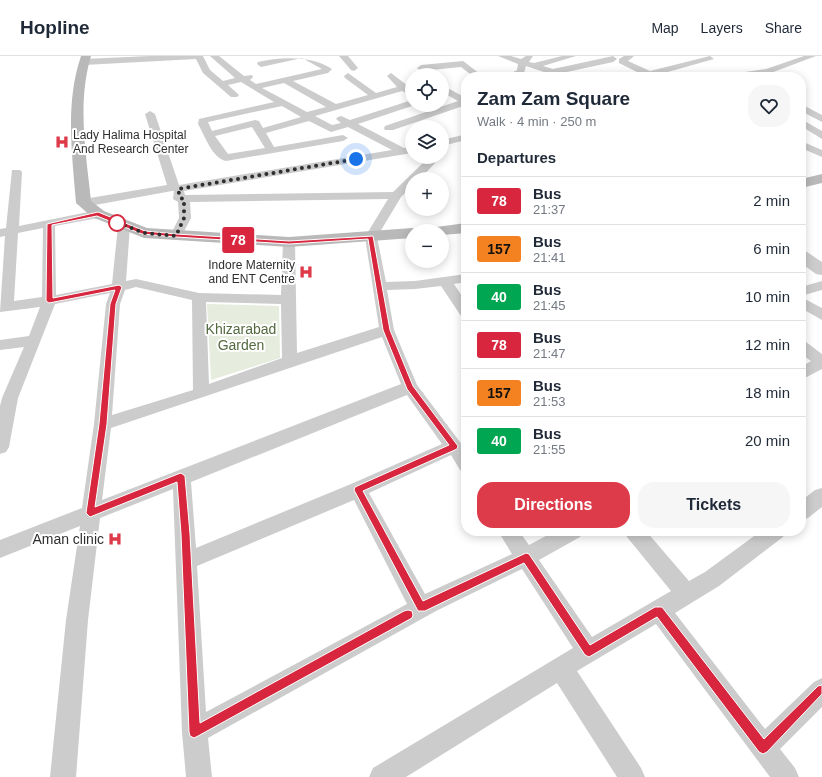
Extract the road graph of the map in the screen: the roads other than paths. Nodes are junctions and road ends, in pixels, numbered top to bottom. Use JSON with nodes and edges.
{"nodes":[{"id":1,"x":214,"y":56,"type":"edge"},
{"id":2,"x":252,"y":56,"type":"edge"},
{"id":3,"x":302,"y":56,"type":"edge"},
{"id":4,"x":343,"y":56,"type":"edge"},
{"id":5,"x":502,"y":56,"type":"edge"},
{"id":6,"x":531,"y":56,"type":"edge"},
{"id":7,"x":572,"y":56,"type":"edge"},
{"id":8,"x":603,"y":56,"type":"edge"},
{"id":9,"x":812,"y":56,"type":"edge"},
{"id":10,"x":166,"y":57,"type":"edge"},
{"id":11,"x":626,"y":58,"type":"edge"},
{"id":12,"x":85,"y":59,"type":"edge"},
{"id":13,"x":131,"y":59,"type":"edge"},
{"id":14,"x":199,"y":59,"type":"edge"},
{"id":15,"x":613,"y":59,"type":"junction"},
{"id":16,"x":710,"y":59,"type":"dead end"},
{"id":17,"x":822,"y":59,"type":"edge"},
{"id":18,"x":465,"y":60,"type":"edge"},
{"id":19,"x":315,"y":62,"type":"junction"},
{"id":20,"x":523,"y":62,"type":"junction"},
{"id":21,"x":261,"y":64,"type":"junction"},
{"id":22,"x":301,"y":66,"type":"dead end"},
{"id":23,"x":533,"y":66,"type":"junction"},
{"id":24,"x":422,"y":68,"type":"edge"},
{"id":25,"x":476,"y":72,"type":"edge"},
{"id":26,"x":519,"y":72,"type":"edge"},
{"id":27,"x":647,"y":72,"type":"edge"},
{"id":28,"x":666,"y":72,"type":"edge"},
{"id":29,"x":762,"y":72,"type":"edge"},
{"id":30,"x":257,"y":76,"type":"dead end"},
{"id":31,"x":391,"y":76,"type":"dead end"},
{"id":32,"x":242,"y":79,"type":"junction"},
{"id":33,"x":283,"y":81,"type":"junction"},
{"id":34,"x":220,"y":84,"type":"junction"},
{"id":35,"x":254,"y":87,"type":"junction"},
{"id":36,"x":403,"y":88,"type":"joint"},
{"id":37,"x":449,"y":94,"type":"edge"},
{"id":38,"x":234,"y":95,"type":"dead end"},
{"id":39,"x":375,"y":96,"type":"junction"},
{"id":40,"x":461,"y":100,"type":"edge"},
{"id":41,"x":283,"y":103,"type":"junction"},
{"id":42,"x":461,"y":104,"type":"edge"},
{"id":43,"x":405,"y":105,"type":"edge"},
{"id":44,"x":332,"y":108,"type":"junction"},
{"id":45,"x":806,"y":110,"type":"edge"},
{"id":46,"x":150,"y":114,"type":"dead end"},
{"id":47,"x":309,"y":116,"type":"junction"},
{"id":48,"x":822,"y":119,"type":"edge"},
{"id":49,"x":347,"y":123,"type":"junction"},
{"id":50,"x":806,"y":125,"type":"edge"},
{"id":51,"x":388,"y":128,"type":"dead end"},
{"id":52,"x":331,"y":129,"type":"junction"},
{"id":53,"x":260,"y":132,"type":"junction"},
{"id":54,"x":209,"y":135,"type":"junction"},
{"id":55,"x":822,"y":136,"type":"edge"},
{"id":56,"x":343,"y":138,"type":"junction"},
{"id":57,"x":461,"y":141,"type":"edge"},
{"id":58,"x":449,"y":142,"type":"edge"},
{"id":59,"x":806,"y":146,"type":"edge"},
{"id":60,"x":405,"y":149,"type":"edge"},
{"id":61,"x":271,"y":150,"type":"junction"},
{"id":62,"x":405,"y":150,"type":"edge"},
{"id":63,"x":822,"y":154,"type":"edge"},
{"id":64,"x":371,"y":156,"type":"junction"},
{"id":65,"x":429,"y":164,"type":"edge"},
{"id":66,"x":16,"y":172,"type":"dead end"},
{"id":67,"x":421,"y":172,"type":"edge"},
{"id":68,"x":822,"y":178,"type":"edge"},
{"id":69,"x":806,"y":183,"type":"edge"},
{"id":70,"x":405,"y":187,"type":"edge"},
{"id":71,"x":178,"y":192,"type":"junction"},
{"id":72,"x":396,"y":195,"type":"junction"},
{"id":73,"x":84,"y":203,"type":"junction"},
{"id":74,"x":98,"y":214,"type":"junction"},
{"id":75,"x":49,"y":224,"type":"junction"},
{"id":76,"x":124,"y":226,"type":"junction"},
{"id":77,"x":461,"y":228,"type":"edge"},
{"id":78,"x":449,"y":230,"type":"edge"},
{"id":79,"x":7,"y":232,"type":"edge"},
{"id":80,"x":405,"y":234,"type":"edge"},
{"id":81,"x":176,"y":236,"type":"junction"},
{"id":82,"x":370,"y":237,"type":"junction"},
{"id":83,"x":289,"y":242,"type":"junction"},
{"id":84,"x":806,"y":260,"type":"edge"},
{"id":85,"x":822,"y":270,"type":"edge"},
{"id":86,"x":461,"y":279,"type":"edge"},
{"id":87,"x":446,"y":282,"type":"junction"},
{"id":88,"x":822,"y":285,"type":"edge"},
{"id":89,"x":380,"y":286,"type":"junction"},
{"id":90,"x":119,"y":287,"type":"junction"},
{"id":91,"x":806,"y":290,"type":"edge"},
{"id":92,"x":199,"y":297,"type":"junction"},
{"id":93,"x":288,"y":300,"type":"junction"},
{"id":94,"x":49,"y":301,"type":"junction"},
{"id":95,"x":461,"y":304,"type":"edge"},
{"id":96,"x":806,"y":304,"type":"edge"},
{"id":97,"x":4,"y":307,"type":"edge"},
{"id":98,"x":822,"y":315,"type":"edge"},
{"id":99,"x":386,"y":330,"type":"junction"},
{"id":100,"x":34,"y":340,"type":"junction"},
{"id":101,"x":0,"y":345,"type":"edge"},
{"id":102,"x":806,"y":350,"type":"edge"},
{"id":103,"x":290,"y":361,"type":"junction"},
{"id":104,"x":822,"y":362,"type":"edge"},
{"id":105,"x":806,"y":371,"type":"edge"},
{"id":106,"x":410,"y":387,"type":"junction"},
{"id":107,"x":201,"y":393,"type":"junction"},
{"id":108,"x":103,"y":424,"type":"junction"},
{"id":109,"x":454,"y":446,"type":"junction"},
{"id":110,"x":0,"y":447,"type":"edge"},
{"id":111,"x":461,"y":457,"type":"edge"},
{"id":112,"x":181,"y":476,"type":"junction"},
{"id":113,"x":358,"y":490,"type":"junction"},
{"id":114,"x":822,"y":496,"type":"edge"},
{"id":115,"x":806,"y":508,"type":"edge"},
{"id":116,"x":90,"y":513,"type":"junction"},
{"id":117,"x":511,"y":536,"type":"edge"},
{"id":118,"x":563,"y":536,"type":"edge"},
{"id":119,"x":638,"y":536,"type":"edge"},
{"id":120,"x":768,"y":536,"type":"edge"},
{"id":121,"x":0,"y":548,"type":"edge"},
{"id":122,"x":526,"y":557,"type":"junction"},
{"id":123,"x":186,"y":561,"type":"junction"},
{"id":124,"x":687,"y":594,"type":"junction"},
{"id":125,"x":421,"y":608,"type":"junction"},
{"id":126,"x":659,"y":610,"type":"junction"},
{"id":127,"x":589,"y":652,"type":"junction"},
{"id":128,"x":561,"y":668,"type":"junction"},
{"id":129,"x":822,"y":690,"type":"edge"},
{"id":130,"x":194,"y":732,"type":"junction"},
{"id":131,"x":763,"y":748,"type":"junction"},
{"id":132,"x":63,"y":777,"type":"edge"},
{"id":133,"x":199,"y":777,"type":"edge"},
{"id":134,"x":382,"y":777,"type":"edge"},
{"id":135,"x":632,"y":777,"type":"edge"},
{"id":136,"x":786,"y":777,"type":"edge"}],
"edges":[{"from":1,"to":32,"type":"street"},
{"from":2,"to":21,"type":"street"},
{"from":3,"to":19,"type":"street"},
{"from":3,"to":21,"type":"street"},
{"from":4,"to":39,"type":"street"},
{"from":5,"to":20,"type":"street"},
{"from":6,"to":20,"type":"street"},
{"from":7,"to":23,"type":"street"},
{"from":8,"to":15,"type":"street"},
{"from":9,"to":17,"type":"street"},
{"from":9,"to":29,"type":"street"},
{"from":10,"to":13,"type":"street"},
{"from":10,"to":14,"type":"street"},
{"from":11,"to":15,"type":"street"},
{"from":11,"to":27,"type":"street"},
{"from":12,"to":13,"type":"street"},
{"from":12,"to":73,"type":"main road"},
{"from":13,"to":14,"type":"street"},
{"from":14,"to":34,"type":"street"},
{"from":15,"to":23,"type":"street"},
{"from":16,"to":28,"type":"street"},
{"from":18,"to":24,"type":"street"},
{"from":18,"to":25,"type":"street"},
{"from":19,"to":22,"type":"street"},
{"from":19,"to":33,"type":"street"},
{"from":20,"to":23,"type":"street"},
{"from":20,"to":26,"type":"street"},
{"from":21,"to":33,"type":"street"},
{"from":30,"to":32,"type":"street"},
{"from":31,"to":36,"type":"street"},
{"from":32,"to":34,"type":"street"},
{"from":32,"to":35,"type":"street"},
{"from":33,"to":35,"type":"street"},
{"from":33,"to":44,"type":"street"},
{"from":34,"to":38,"type":"street"},
{"from":35,"to":41,"type":"street"},
{"from":36,"to":39,"type":"street"},
{"from":37,"to":40,"type":"street"},
{"from":39,"to":44,"type":"street"},
{"from":41,"to":47,"type":"street"},
{"from":41,"to":54,"type":"street"},
{"from":42,"to":51,"type":"street"},
{"from":43,"to":49,"type":"street"},
{"from":44,"to":47,"type":"street"},
{"from":44,"to":49,"type":"street"},
{"from":45,"to":48,"type":"street"},
{"from":46,"to":71,"type":"street"},
{"from":47,"to":52,"type":"street"},
{"from":47,"to":53,"type":"street"},
{"from":49,"to":52,"type":"street"},
{"from":49,"to":60,"type":"street"},
{"from":50,"to":55,"type":"street"},
{"from":52,"to":56,"type":"street"},
{"from":53,"to":54,"type":"street"},
{"from":53,"to":61,"type":"street"},
{"from":54,"to":61,"type":"street"},
{"from":56,"to":61,"type":"street"},
{"from":56,"to":64,"type":"street"},
{"from":57,"to":58,"type":"street"},
{"from":59,"to":63,"type":"street"},
{"from":62,"to":64,"type":"street"},
{"from":64,"to":71,"type":"street"},
{"from":65,"to":67,"type":"street"},
{"from":66,"to":79,"type":"street"},
{"from":68,"to":69,"type":"main road"},
{"from":70,"to":72,"type":"street"},
{"from":71,"to":72,"type":"street"},
{"from":71,"to":73,"type":"street"},
{"from":71,"to":81,"type":"street"},
{"from":72,"to":82,"type":"street"},
{"from":73,"to":74,"type":"main road"},
{"from":74,"to":75,"type":"street"},
{"from":74,"to":76,"type":"main road"},
{"from":75,"to":79,"type":"street"},
{"from":75,"to":94,"type":"street"},
{"from":76,"to":81,"type":"main road"},
{"from":76,"to":90,"type":"street"},
{"from":77,"to":78,"type":"main road"},
{"from":79,"to":97,"type":"street"},
{"from":80,"to":82,"type":"main road"},
{"from":81,"to":83,"type":"main road"},
{"from":82,"to":83,"type":"main road"},
{"from":82,"to":89,"type":"street"},
{"from":83,"to":93,"type":"street"},
{"from":84,"to":85,"type":"street"},
{"from":86,"to":87,"type":"street"},
{"from":87,"to":89,"type":"street"},
{"from":87,"to":95,"type":"street"},
{"from":88,"to":91,"type":"street"},
{"from":89,"to":99,"type":"street"},
{"from":90,"to":92,"type":"street"},
{"from":90,"to":94,"type":"street"},
{"from":90,"to":108,"type":"street"},
{"from":92,"to":93,"type":"street"},
{"from":92,"to":107,"type":"street"},
{"from":93,"to":103,"type":"street"},
{"from":94,"to":97,"type":"street"},
{"from":94,"to":100,"type":"street"},
{"from":96,"to":98,"type":"street"},
{"from":99,"to":103,"type":"street"},
{"from":99,"to":106,"type":"street"},
{"from":100,"to":101,"type":"street"},
{"from":100,"to":110,"type":"street"},
{"from":102,"to":104,"type":"street"},
{"from":103,"to":107,"type":"street"},
{"from":104,"to":105,"type":"street"},
{"from":106,"to":109,"type":"street"},
{"from":106,"to":112,"type":"street"},
{"from":107,"to":108,"type":"street"},
{"from":108,"to":116,"type":"street"},
{"from":109,"to":111,"type":"street"},
{"from":109,"to":113,"type":"street"},
{"from":112,"to":116,"type":"street"},
{"from":112,"to":123,"type":"street"},
{"from":113,"to":123,"type":"street"},
{"from":113,"to":125,"type":"street"},
{"from":114,"to":115,"type":"street"},
{"from":116,"to":121,"type":"street"},
{"from":116,"to":132,"type":"street"},
{"from":117,"to":122,"type":"street"},
{"from":118,"to":122,"type":"street"},
{"from":119,"to":124,"type":"street"},
{"from":120,"to":124,"type":"street"},
{"from":122,"to":125,"type":"street"},
{"from":122,"to":127,"type":"street"},
{"from":123,"to":130,"type":"street"},
{"from":124,"to":126,"type":"street"},
{"from":125,"to":130,"type":"street"},
{"from":126,"to":127,"type":"street"},
{"from":126,"to":131,"type":"street"},
{"from":127,"to":128,"type":"street"},
{"from":128,"to":134,"type":"street"},
{"from":128,"to":135,"type":"street"},
{"from":129,"to":131,"type":"street"},
{"from":130,"to":133,"type":"street"},
{"from":131,"to":136,"type":"street"}]}
